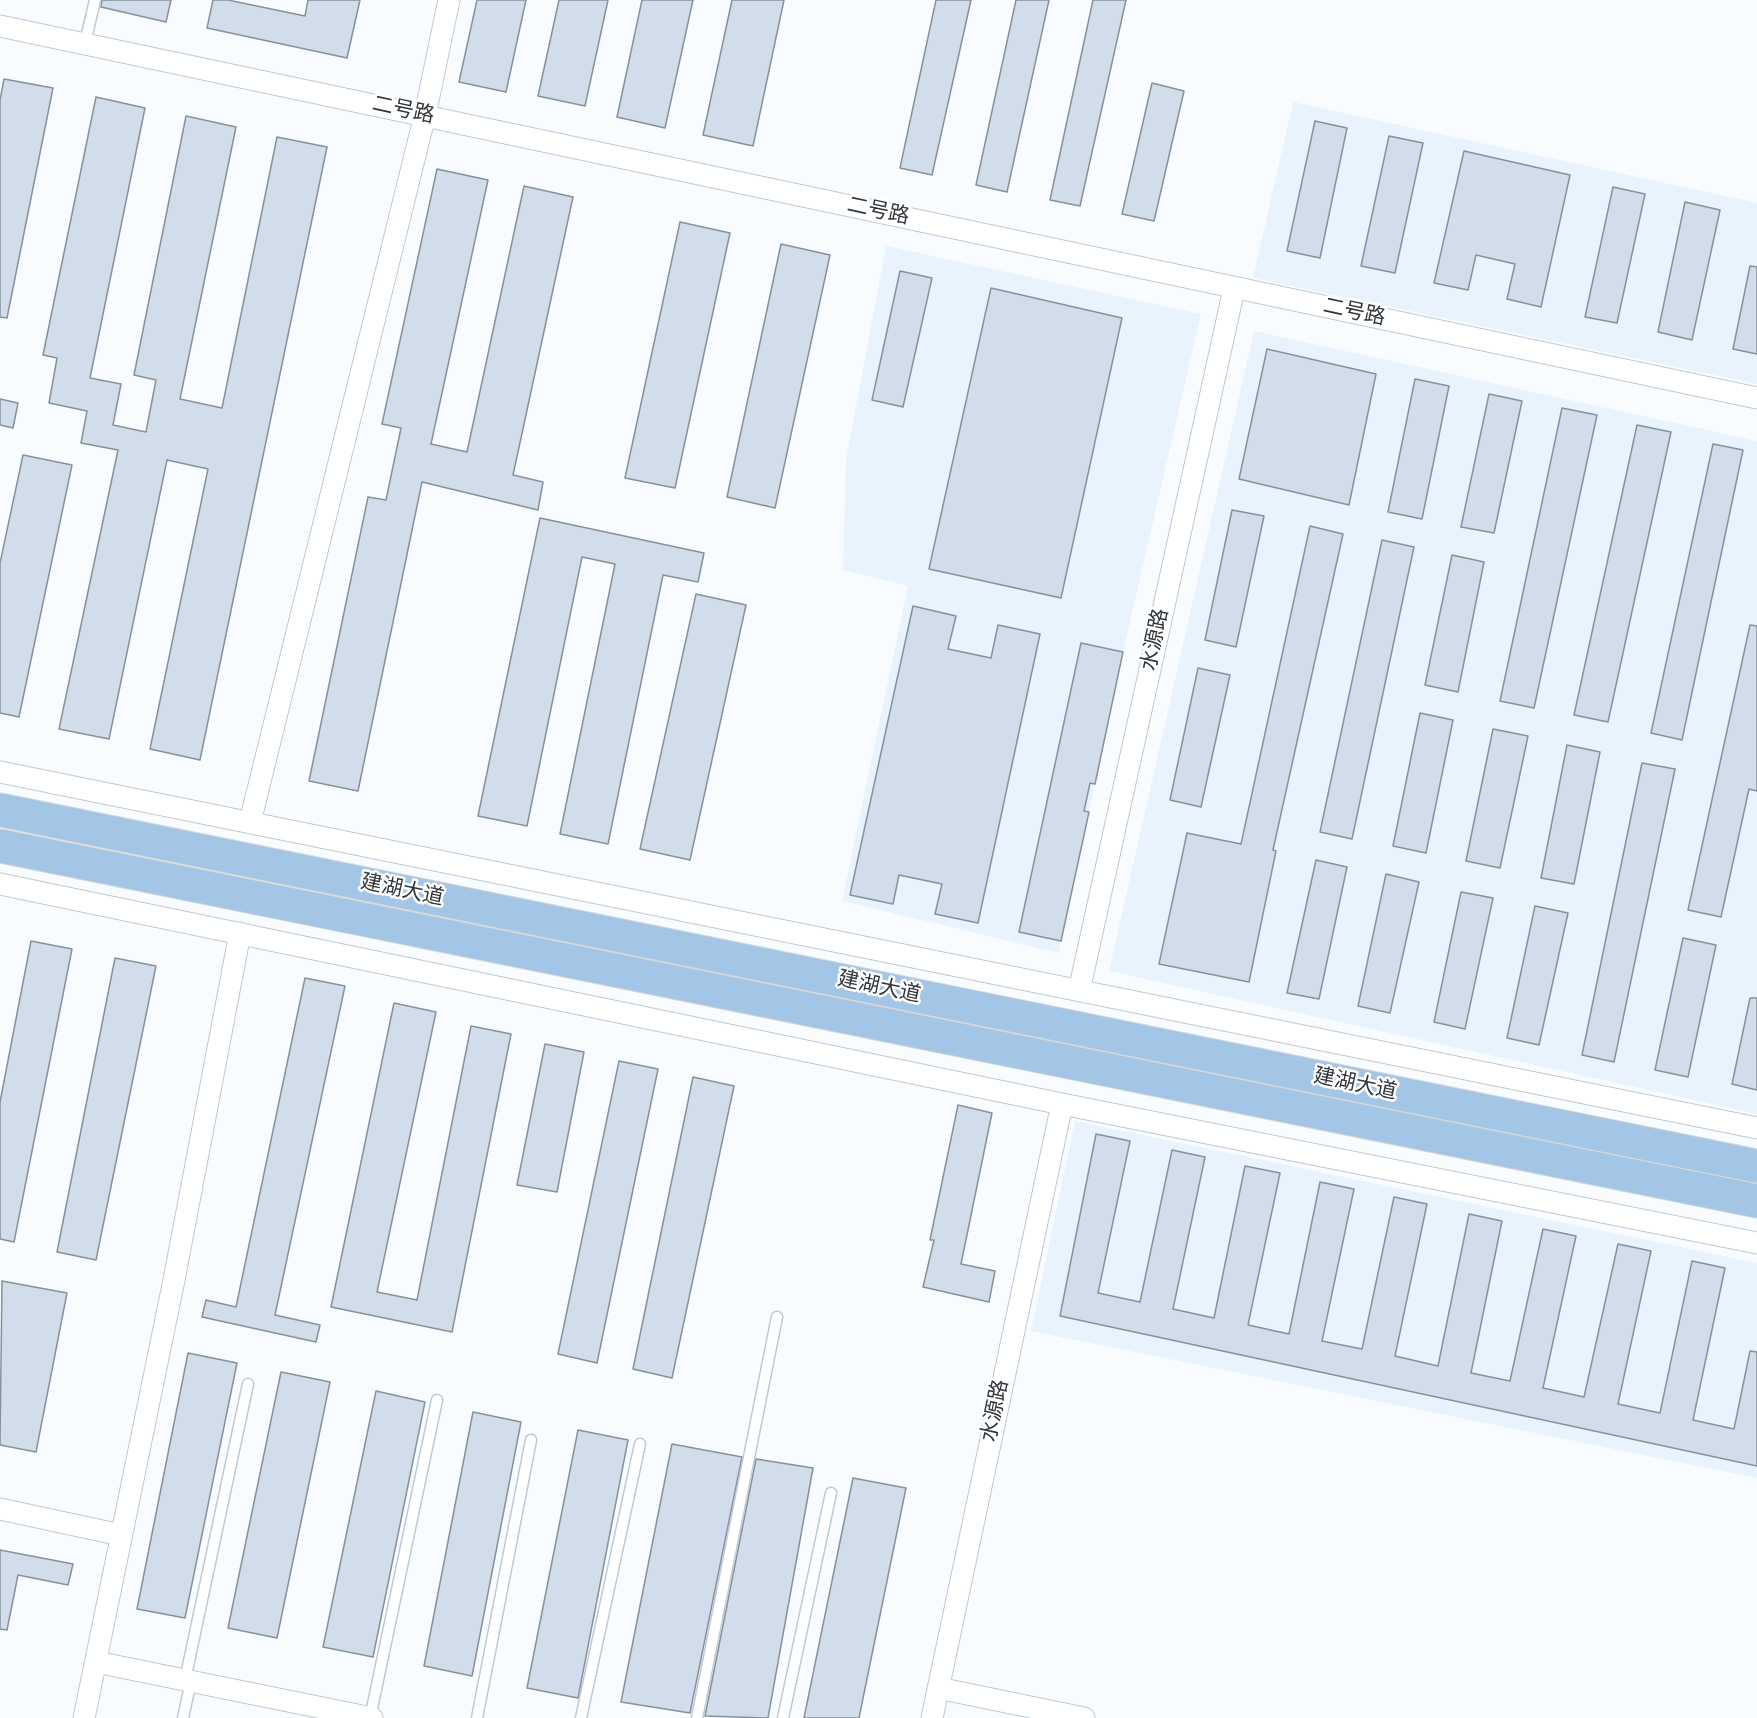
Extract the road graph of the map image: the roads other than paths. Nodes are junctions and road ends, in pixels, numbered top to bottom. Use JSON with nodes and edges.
{"nodes":[{"id":1,"x":95,"y":0,"type":"edge"},
{"id":2,"x":449,"y":0,"type":"edge"},
{"id":3,"x":0,"y":26,"type":"edge"},
{"id":4,"x":86,"y":43,"type":"junction"},
{"id":5,"x":424,"y":115,"type":"junction"},
{"id":6,"x":1234,"y":289,"type":"junction"},
{"id":7,"x":1757,"y":398,"type":"edge"},
{"id":8,"x":0,"y":772,"type":"edge"},
{"id":9,"x":0,"y":810,"type":"edge"},
{"id":10,"x":250,"y":822,"type":"junction"},
{"id":11,"x":0,"y":846,"type":"edge"},
{"id":12,"x":0,"y":884,"type":"edge"},
{"id":13,"x":240,"y":933,"type":"junction"},
{"id":14,"x":1079,"y":991,"type":"junction"},
{"id":15,"x":1062,"y":1104,"type":"junction"},
{"id":16,"x":1757,"y":1128,"type":"edge"},
{"id":17,"x":1757,"y":1167,"type":"edge"},
{"id":18,"x":1757,"y":1201,"type":"edge"},
{"id":19,"x":1757,"y":1243,"type":"edge"},
{"id":20,"x":777,"y":1317,"type":"dead end"},
{"id":21,"x":248,"y":1384,"type":"dead end"},
{"id":22,"x":437,"y":1400,"type":"dead end"},
{"id":23,"x":531,"y":1440,"type":"dead end"},
{"id":24,"x":640,"y":1444,"type":"dead end"},
{"id":25,"x":831,"y":1493,"type":"dead end"},
{"id":26,"x":0,"y":1509,"type":"edge"},
{"id":27,"x":121,"y":1535,"type":"junction"},
{"id":28,"x":96,"y":1662,"type":"junction"},
{"id":29,"x":188,"y":1681,"type":"junction"},
{"id":30,"x":938,"y":1688,"type":"junction"},
{"id":31,"x":84,"y":1718,"type":"edge"},
{"id":32,"x":183,"y":1718,"type":"edge"},
{"id":33,"x":371,"y":1718,"type":"edge"},
{"id":34,"x":477,"y":1718,"type":"edge"},
{"id":35,"x":582,"y":1718,"type":"edge"},
{"id":36,"x":697,"y":1718,"type":"edge"},
{"id":37,"x":783,"y":1718,"type":"edge"},
{"id":38,"x":932,"y":1718,"type":"edge"},
{"id":39,"x":1084,"y":1718,"type":"edge"}],
"edges":[{"from":1,"to":4,"type":"lane"},
{"from":2,"to":5,"type":"street"},
{"from":3,"to":4,"type":"street","name":"二号路"},
{"from":4,"to":5,"type":"street","name":"二号路"},
{"from":5,"to":6,"type":"street","name":"二号路"},
{"from":5,"to":10,"type":"street"},
{"from":6,"to":7,"type":"street","name":"二号路"},
{"from":6,"to":14,"type":"street","name":"水源路"},
{"from":8,"to":10,"type":"street"},
{"from":9,"to":17,"type":"main road","name":"建湖大道"},
{"from":10,"to":14,"type":"street"},
{"from":11,"to":18,"type":"main road","name":"建湖大道"},
{"from":12,"to":13,"type":"street"},
{"from":13,"to":15,"type":"street"},
{"from":13,"to":27,"type":"street"},
{"from":14,"to":16,"type":"street"},
{"from":15,"to":19,"type":"street"},
{"from":15,"to":30,"type":"street","name":"水源路"},
{"from":20,"to":36,"type":"lane"},
{"from":21,"to":29,"type":"lane"},
{"from":22,"to":33,"type":"lane"},
{"from":23,"to":34,"type":"lane"},
{"from":24,"to":35,"type":"lane"},
{"from":25,"to":37,"type":"lane"},
{"from":26,"to":27,"type":"street"},
{"from":27,"to":28,"type":"street"},
{"from":28,"to":29,"type":"street"},
{"from":28,"to":31,"type":"street"},
{"from":29,"to":32,"type":"lane"},
{"from":29,"to":33,"type":"street"},
{"from":30,"to":38,"type":"street","name":"水源路"},
{"from":30,"to":39,"type":"street"}]}
